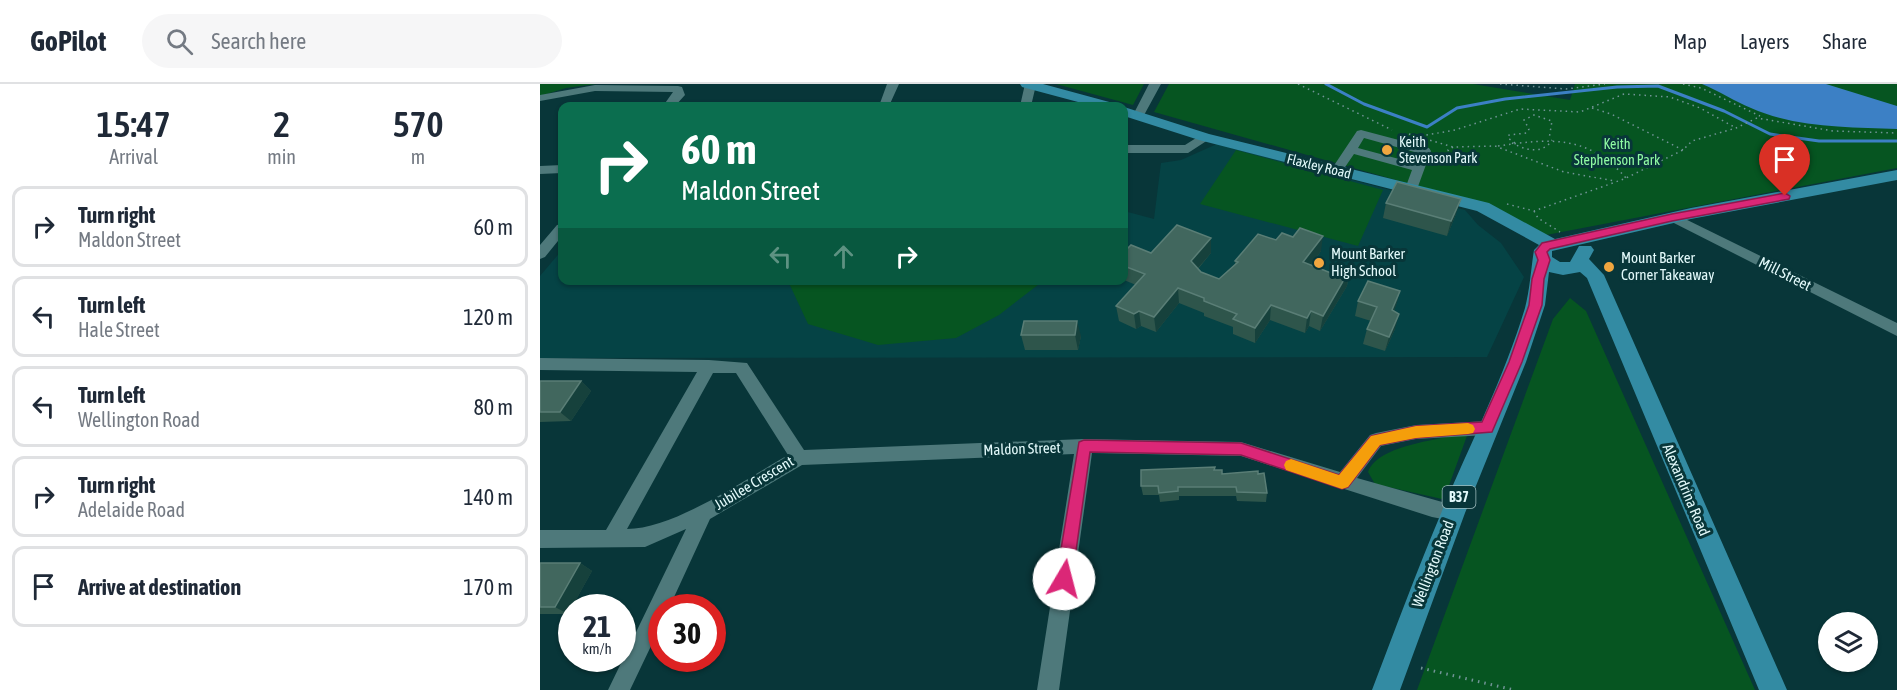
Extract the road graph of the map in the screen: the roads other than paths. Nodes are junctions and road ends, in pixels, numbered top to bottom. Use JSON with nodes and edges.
{"nodes":[{"id":1,"x":893,"y":84,"type":"edge"},
{"id":2,"x":1028,"y":84,"type":"edge"},
{"id":3,"x":1155,"y":84,"type":"edge"},
{"id":4,"x":540,"y":98,"type":"edge"},
{"id":5,"x":672,"y":102,"type":"edge"},
{"id":6,"x":886,"y":102,"type":"edge"},
{"id":7,"x":1026,"y":102,"type":"edge"},
{"id":8,"x":1093,"y":102,"type":"edge"},
{"id":9,"x":1131,"y":113,"type":"edge"},
{"id":10,"x":1204,"y":137,"type":"junction"},
{"id":11,"x":1128,"y":149,"type":"edge"},
{"id":12,"x":1351,"y":150,"type":"junction"},
{"id":13,"x":1419,"y":168,"type":"junction"},
{"id":14,"x":558,"y":169,"type":"edge"},
{"id":15,"x":540,"y":170,"type":"edge"},
{"id":16,"x":1337,"y":170,"type":"junction"},
{"id":17,"x":1897,"y":175,"type":"edge"},
{"id":18,"x":1411,"y":189,"type":"junction"},
{"id":19,"x":1672,"y":217,"type":"junction"},
{"id":20,"x":558,"y":233,"type":"edge"},
{"id":21,"x":1611,"y":233,"type":"junction"},
{"id":22,"x":1553,"y":248,"type":"junction"},
{"id":23,"x":540,"y":254,"type":"edge"},
{"id":24,"x":1573,"y":264,"type":"junction"},
{"id":25,"x":1535,"y":305,"type":"junction"},
{"id":26,"x":1897,"y":330,"type":"edge"},
{"id":27,"x":540,"y":364,"type":"edge"},
{"id":28,"x":709,"y":366,"type":"junction"},
{"id":29,"x":1487,"y":428,"type":"junction"},
{"id":30,"x":1084,"y":446,"type":"junction"},
{"id":31,"x":799,"y":458,"type":"junction"},
{"id":32,"x":1342,"y":482,"type":"junction"},
{"id":33,"x":703,"y":513,"type":"junction"},
{"id":34,"x":1453,"y":513,"type":"junction"},
{"id":35,"x":540,"y":538,"type":"edge"},
{"id":36,"x":612,"y":538,"type":"junction"},
{"id":37,"x":619,"y":690,"type":"edge"},
{"id":38,"x":1048,"y":690,"type":"edge"},
{"id":39,"x":1386,"y":690,"type":"edge"},
{"id":40,"x":1773,"y":690,"type":"edge"}],
"edges":[{"from":1,"to":6,"type":"street"},
{"from":2,"to":7,"type":"street"},
{"from":2,"to":8,"type":"main road"},
{"from":3,"to":9,"type":"street"},
{"from":4,"to":5,"type":"street"},
{"from":9,"to":10,"type":"main road","name":"Flaxley Road"},
{"from":10,"to":11,"type":"street"},
{"from":10,"to":16,"type":"main road","name":"Flaxley Road"},
{"from":12,"to":13,"type":"street"},
{"from":12,"to":13,"type":"street"},
{"from":12,"to":16,"type":"street"},
{"from":13,"to":18,"type":"street"},
{"from":14,"to":15,"type":"street"},
{"from":16,"to":18,"type":"main road","name":"Flaxley Road"},
{"from":17,"to":19,"type":"main road","number":"B37"},
{"from":18,"to":22,"type":"main road","name":"Flaxley Road"},
{"from":19,"to":21,"type":"main road","number":"B37"},
{"from":19,"to":26,"type":"street","name":"Mill Street"},
{"from":20,"to":23,"type":"street"},
{"from":21,"to":22,"type":"main road","number":"B37"},
{"from":21,"to":24,"type":"main road","number":"B37"},
{"from":22,"to":24,"type":"main road","name":"Flaxley Road"},
{"from":22,"to":25,"type":"main road","name":"Wellington Road","number":"B37"},
{"from":24,"to":25,"type":"main road","name":"Wellington Road","number":"B37"},
{"from":24,"to":40,"type":"main road","name":"Alexandrina Road"},
{"from":25,"to":29,"type":"main road","name":"Wellington Road","number":"B37"},
{"from":27,"to":28,"type":"street","name":"Jubilee Crescent"},
{"from":28,"to":31,"type":"street","name":"Jubilee Crescent"},
{"from":28,"to":36,"type":"street"},
{"from":29,"to":32,"type":"street"},
{"from":29,"to":34,"type":"main road","name":"Wellington Road","number":"B37"},
{"from":30,"to":31,"type":"street","name":"Maldon Street"},
{"from":30,"to":32,"type":"street","name":"Maldon Street"},
{"from":30,"to":38,"type":"street"},
{"from":31,"to":33,"type":"street","name":"Jubilee Crescent"},
{"from":32,"to":34,"type":"street","name":"Maldon Street"},
{"from":33,"to":36,"type":"street","name":"Jubilee Crescent"},
{"from":33,"to":37,"type":"street"},
{"from":34,"to":39,"type":"main road","name":"Wellington Road","number":"B37"},
{"from":35,"to":36,"type":"street","name":"Jubilee Crescent"}]}
